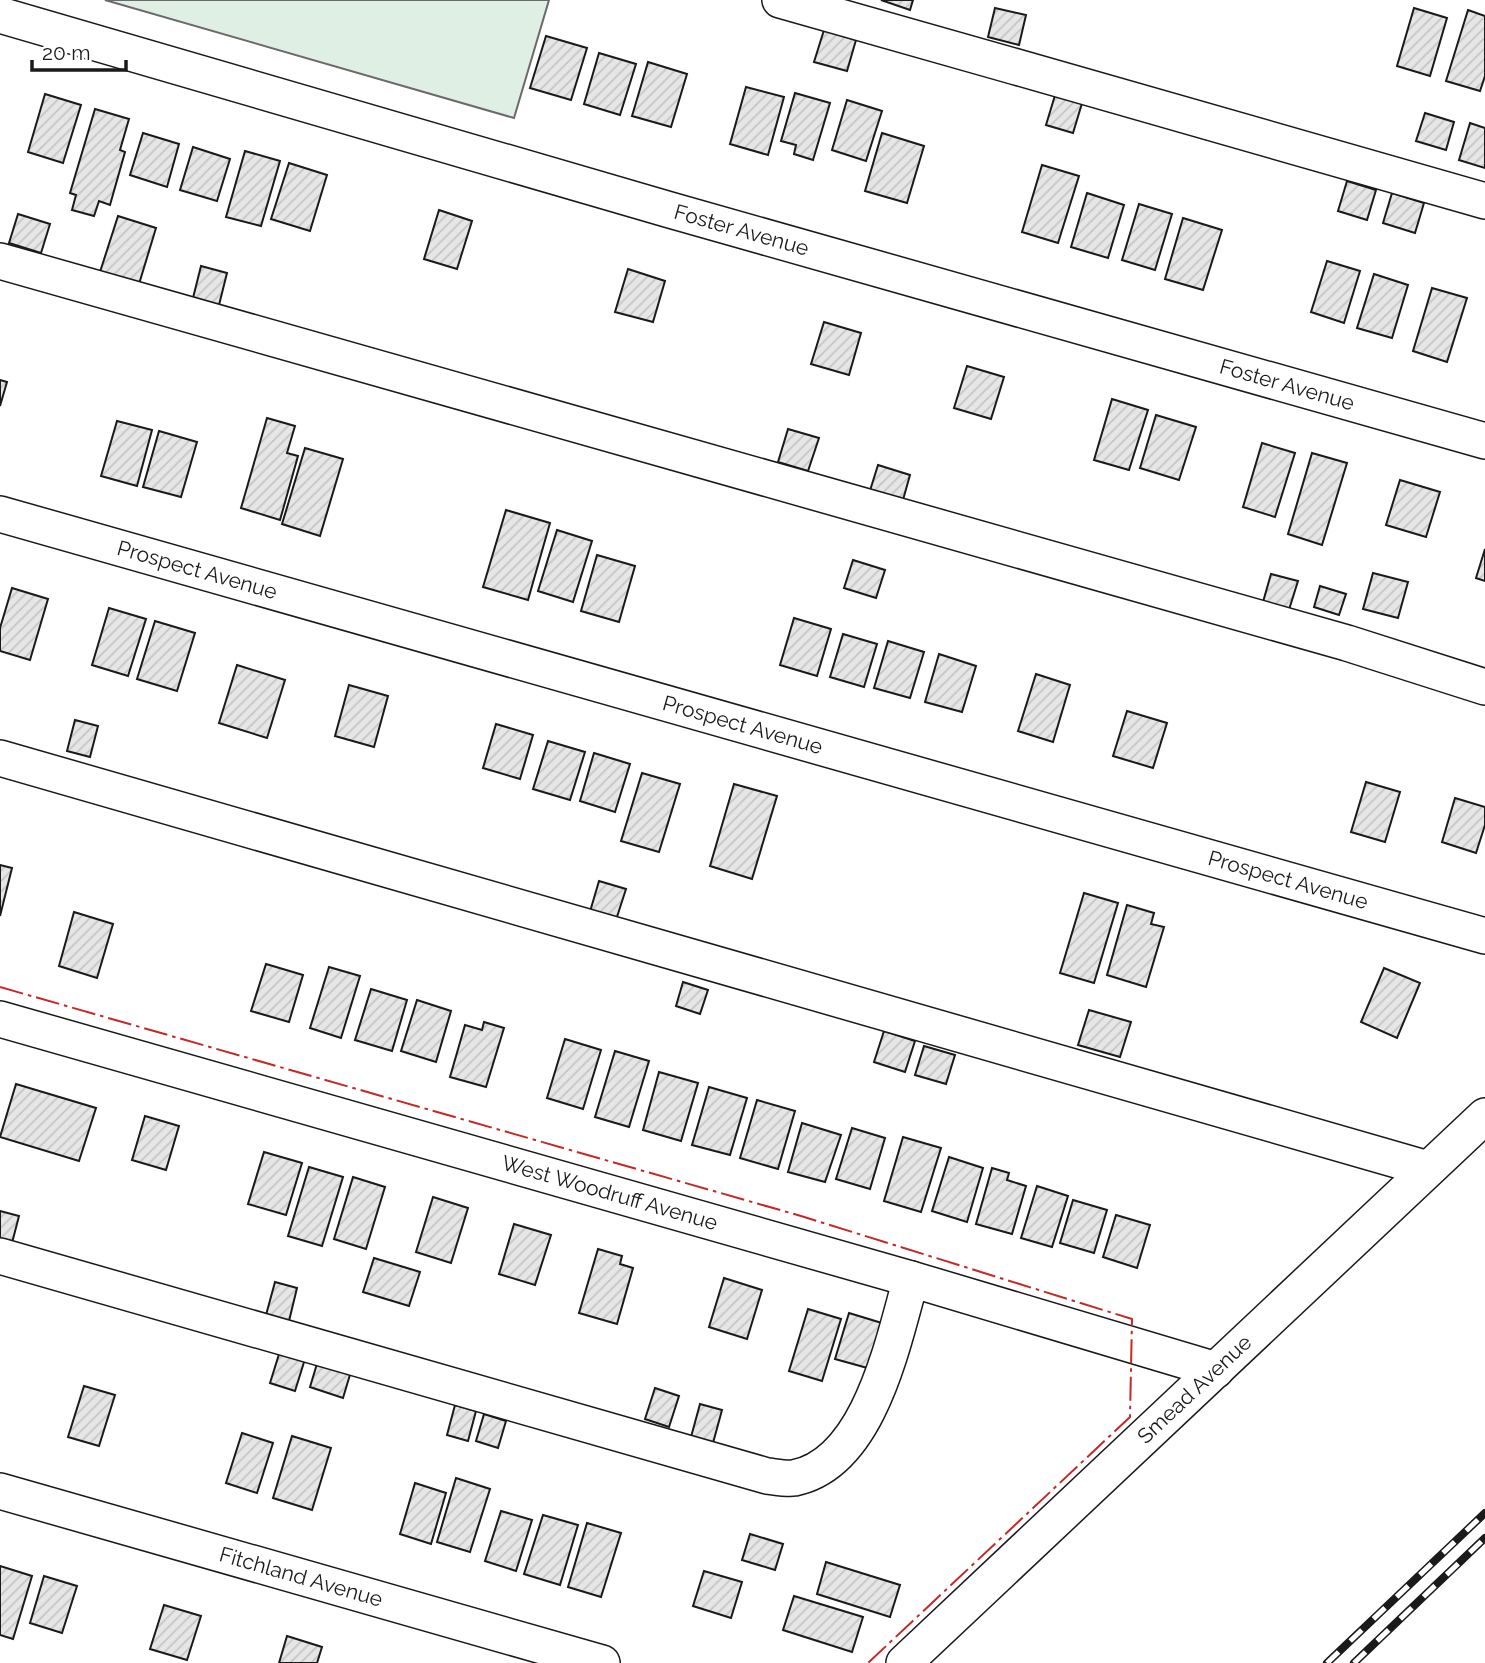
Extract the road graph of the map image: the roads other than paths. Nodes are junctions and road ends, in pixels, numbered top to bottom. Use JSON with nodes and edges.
{"nodes":[{"id":1,"x":780,"y":0,"type":"edge"},
{"id":2,"x":0,"y":15,"type":"edge"},
{"id":3,"x":1485,"y":201,"type":"edge"},
{"id":4,"x":0,"y":261,"type":"edge"},
{"id":5,"x":1485,"y":441,"type":"edge"},
{"id":6,"x":0,"y":514,"type":"edge"},
{"id":7,"x":1485,"y":687,"type":"edge"},
{"id":8,"x":0,"y":758,"type":"edge"},
{"id":9,"x":1485,"y":936,"type":"edge"},
{"id":10,"x":0,"y":1019,"type":"edge"},
{"id":11,"x":1485,"y":1116,"type":"edge"},
{"id":12,"x":1428,"y":1169,"type":"junction"},
{"id":13,"x":0,"y":1256,"type":"edge"},
{"id":14,"x":911,"y":1279,"type":"junction"},
{"id":15,"x":1216,"y":1370,"type":"junction"},
{"id":16,"x":0,"y":1491,"type":"edge"},
{"id":17,"x":519,"y":1651,"type":"edge"},
{"id":18,"x":602,"y":1663,"type":"edge"},
{"id":19,"x":904,"y":1663,"type":"edge"}],
"edges":[{"from":1,"to":3,"type":"street"},
{"from":2,"to":5,"type":"street","name":"Foster Avenue"},
{"from":4,"to":7,"type":"street"},
{"from":6,"to":9,"type":"street","name":"Prospect Avenue"},
{"from":8,"to":12,"type":"street"},
{"from":10,"to":14,"type":"street","name":"West Woodruff Avenue"},
{"from":11,"to":12,"type":"street","name":"Smead Avenue"},
{"from":12,"to":15,"type":"street","name":"Smead Avenue"},
{"from":13,"to":14,"type":"street"},
{"from":14,"to":15,"type":"street","name":"West Woodruff Avenue"},
{"from":15,"to":19,"type":"street","name":"Smead Avenue"},
{"from":16,"to":17,"type":"street","name":"Fitchland Avenue"},
{"from":17,"to":18,"type":"street","name":"Fitchland Avenue"}]}
